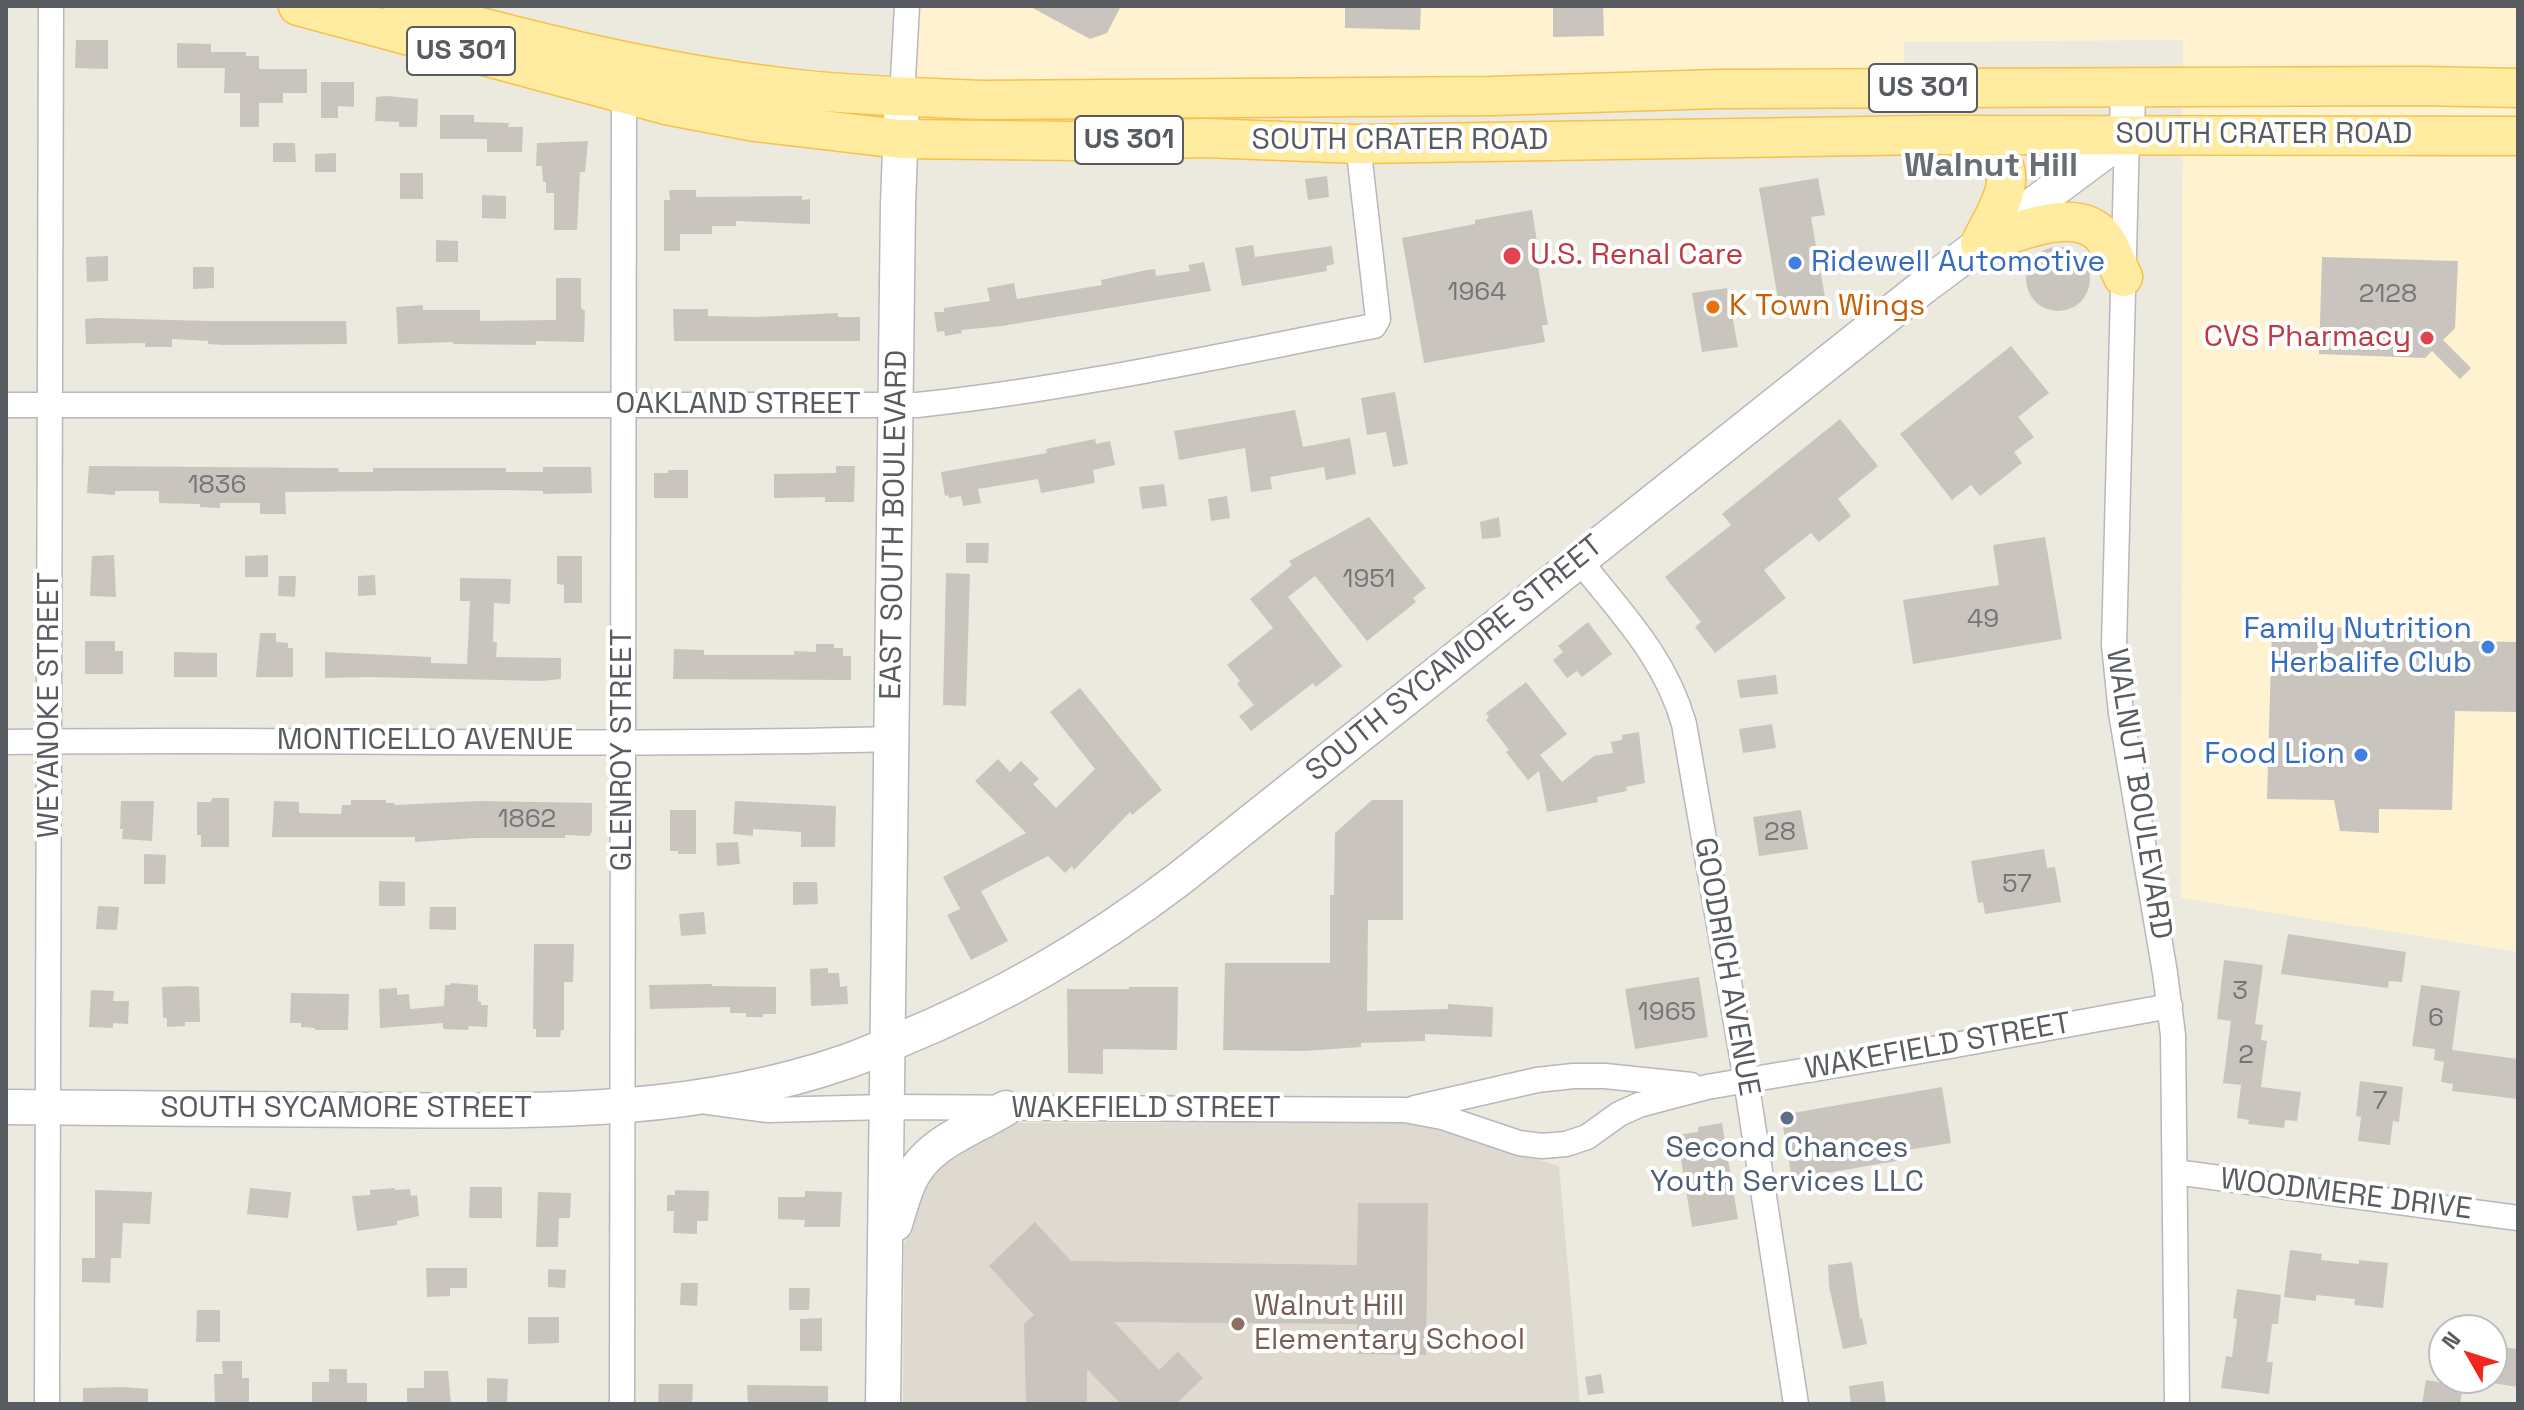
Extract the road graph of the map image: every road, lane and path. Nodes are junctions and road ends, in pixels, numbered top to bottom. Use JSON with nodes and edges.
{"nodes":[{"id":1,"x":51,"y":6,"type":"edge"},
{"id":2,"x":298,"y":6,"type":"edge"},
{"id":3,"x":402,"y":6,"type":"edge"},
{"id":4,"x":907,"y":6,"type":"edge"},
{"id":5,"x":624,"y":78,"type":"junction"},
{"id":6,"x":2518,"y":88,"type":"edge"},
{"id":7,"x":2128,"y":89,"type":"junction"},
{"id":8,"x":902,"y":97,"type":"junction"},
{"id":9,"x":1961,"y":135,"type":"junction"},
{"id":10,"x":2127,"y":135,"type":"junction"},
{"id":11,"x":2518,"y":136,"type":"edge"},
{"id":12,"x":900,"y":139,"type":"junction"},
{"id":13,"x":1358,"y":144,"type":"junction"},
{"id":14,"x":1980,"y":244,"type":"junction"},
{"id":15,"x":2123,"y":277,"type":"junction"},
{"id":16,"x":6,"y":405,"type":"edge"},
{"id":17,"x":51,"y":405,"type":"junction"},
{"id":18,"x":896,"y":405,"type":"junction"},
{"id":19,"x":624,"y":406,"type":"junction"},
{"id":20,"x":1579,"y":560,"type":"junction"},
{"id":21,"x":892,"y":739,"type":"junction"},
{"id":22,"x":50,"y":741,"type":"junction"},
{"id":23,"x":622,"y":741,"type":"junction"},
{"id":24,"x":6,"y":742,"type":"edge"},
{"id":25,"x":2170,"y":1006,"type":"junction"},
{"id":26,"x":887,"y":1045,"type":"junction"},
{"id":27,"x":1746,"y":1080,"type":"junction"},
{"id":28,"x":1707,"y":1087,"type":"junction"},
{"id":29,"x":686,"y":1099,"type":"junction"},
{"id":30,"x":6,"y":1107,"type":"edge"},
{"id":31,"x":622,"y":1107,"type":"junction"},
{"id":32,"x":886,"y":1107,"type":"junction"},
{"id":33,"x":49,"y":1108,"type":"junction"},
{"id":34,"x":1006,"y":1108,"type":"junction"},
{"id":35,"x":1405,"y":1110,"type":"junction"},
{"id":36,"x":2175,"y":1172,"type":"junction"},
{"id":37,"x":2518,"y":1218,"type":"edge"},
{"id":38,"x":886,"y":1251,"type":"junction"},
{"id":39,"x":47,"y":1404,"type":"edge"},
{"id":40,"x":622,"y":1404,"type":"edge"},
{"id":41,"x":883,"y":1404,"type":"edge"},
{"id":42,"x":1796,"y":1404,"type":"edge"},
{"id":43,"x":2177,"y":1404,"type":"edge"}],
"edges":[{"from":1,"to":17,"type":"street","name":"WEYANOKE STREET"},
{"from":2,"to":5,"type":"main road","name":"SOUTH CRATER ROAD","number":"US 301"},
{"from":3,"to":5,"type":"main road","name":"SOUTH CRATER ROAD","number":"US 301"},
{"from":4,"to":8,"type":"street","name":"EAST SOUTH BOULEVARD"},
{"from":5,"to":8,"type":"main road","name":"SOUTH CRATER ROAD","number":"US 301"},
{"from":5,"to":12,"type":"main road","name":"SOUTH CRATER ROAD","number":"US 301"},
{"from":5,"to":19,"type":"street","name":"GLENROY STREET"},
{"from":6,"to":7,"type":"main road","name":"SOUTH CRATER ROAD","number":"US 301"},
{"from":7,"to":8,"type":"main road","name":"SOUTH CRATER ROAD","number":"US 301"},
{"from":7,"to":10,"type":"main road"},
{"from":8,"to":12,"type":"main road","name":"EAST SOUTH BOULEVARD"},
{"from":9,"to":10,"type":"main road","name":"SOUTH CRATER ROAD","number":"US 301"},
{"from":9,"to":13,"type":"main road","name":"SOUTH CRATER ROAD","number":"US 301"},
{"from":9,"to":14,"type":"main road"},
{"from":10,"to":11,"type":"main road","name":"SOUTH CRATER ROAD","number":"US 301"},
{"from":10,"to":14,"type":"main road","name":"SOUTH SYCAMORE STREET"},
{"from":10,"to":15,"type":"street","name":"WALNUT BOULEVARD"},
{"from":12,"to":13,"type":"main road","name":"SOUTH CRATER ROAD","number":"US 301"},
{"from":12,"to":18,"type":"main road","name":"EAST SOUTH BOULEVARD"},
{"from":13,"to":18,"type":"street","name":"OAKLAND STREET"},
{"from":14,"to":15,"type":"main road"},
{"from":14,"to":20,"type":"main road","name":"SOUTH SYCAMORE STREET"},
{"from":15,"to":25,"type":"street","name":"WALNUT BOULEVARD"},
{"from":16,"to":17,"type":"street","name":"OAKLAND STREET"},
{"from":17,"to":19,"type":"street","name":"OAKLAND STREET"},
{"from":17,"to":22,"type":"street","name":"WEYANOKE STREET"},
{"from":18,"to":19,"type":"street","name":"OAKLAND STREET"},
{"from":18,"to":21,"type":"main road","name":"EAST SOUTH BOULEVARD"},
{"from":19,"to":23,"type":"street","name":"GLENROY STREET"},
{"from":20,"to":26,"type":"main road","name":"SOUTH SYCAMORE STREET"},
{"from":20,"to":27,"type":"street","name":"GOODRICH AVENUE"},
{"from":21,"to":23,"type":"street","name":"MONTICELLO AVENUE"},
{"from":21,"to":26,"type":"main road","name":"EAST SOUTH BOULEVARD"},
{"from":22,"to":23,"type":"street","name":"MONTICELLO AVENUE"},
{"from":22,"to":24,"type":"street","name":"MONTICELLO AVENUE"},
{"from":22,"to":33,"type":"street","name":"WEYANOKE STREET"},
{"from":23,"to":31,"type":"street","name":"GLENROY STREET"},
{"from":25,"to":27,"type":"street","name":"WAKEFIELD STREET"},
{"from":25,"to":36,"type":"street","name":"WALNUT BOULEVARD"},
{"from":26,"to":29,"type":"main road","name":"SOUTH SYCAMORE STREET"},
{"from":26,"to":32,"type":"main road","name":"EAST SOUTH BOULEVARD"},
{"from":27,"to":28,"type":"street","name":"WAKEFIELD STREET"},
{"from":27,"to":42,"type":"street","name":"GOODRICH AVENUE"},
{"from":28,"to":35,"type":"street","name":"WAKEFIELD STREET"},
{"from":28,"to":35,"type":"street","name":"WAKEFIELD STREET"},
{"from":29,"to":31,"type":"main road","name":"SOUTH SYCAMORE STREET"},
{"from":29,"to":32,"type":"street","name":"SOUTH SYCAMORE STREET"},
{"from":30,"to":33,"type":"main road","name":"SOUTH SYCAMORE STREET"},
{"from":31,"to":33,"type":"main road","name":"SOUTH SYCAMORE STREET"},
{"from":31,"to":40,"type":"street","name":"GLENROY STREET"},
{"from":32,"to":34,"type":"street","name":"WAKEFIELD STREET"},
{"from":32,"to":38,"type":"main road","name":"EAST SOUTH BOULEVARD"},
{"from":33,"to":39,"type":"street","name":"WEYANOKE STREET"},
{"from":34,"to":35,"type":"street","name":"WAKEFIELD STREET"},
{"from":34,"to":38,"type":"main road"},
{"from":36,"to":37,"type":"street","name":"WOODMERE DRIVE"},
{"from":36,"to":43,"type":"street","name":"WALNUT BOULEVARD"},
{"from":38,"to":41,"type":"main road","name":"EAST SOUTH BOULEVARD"}]}
